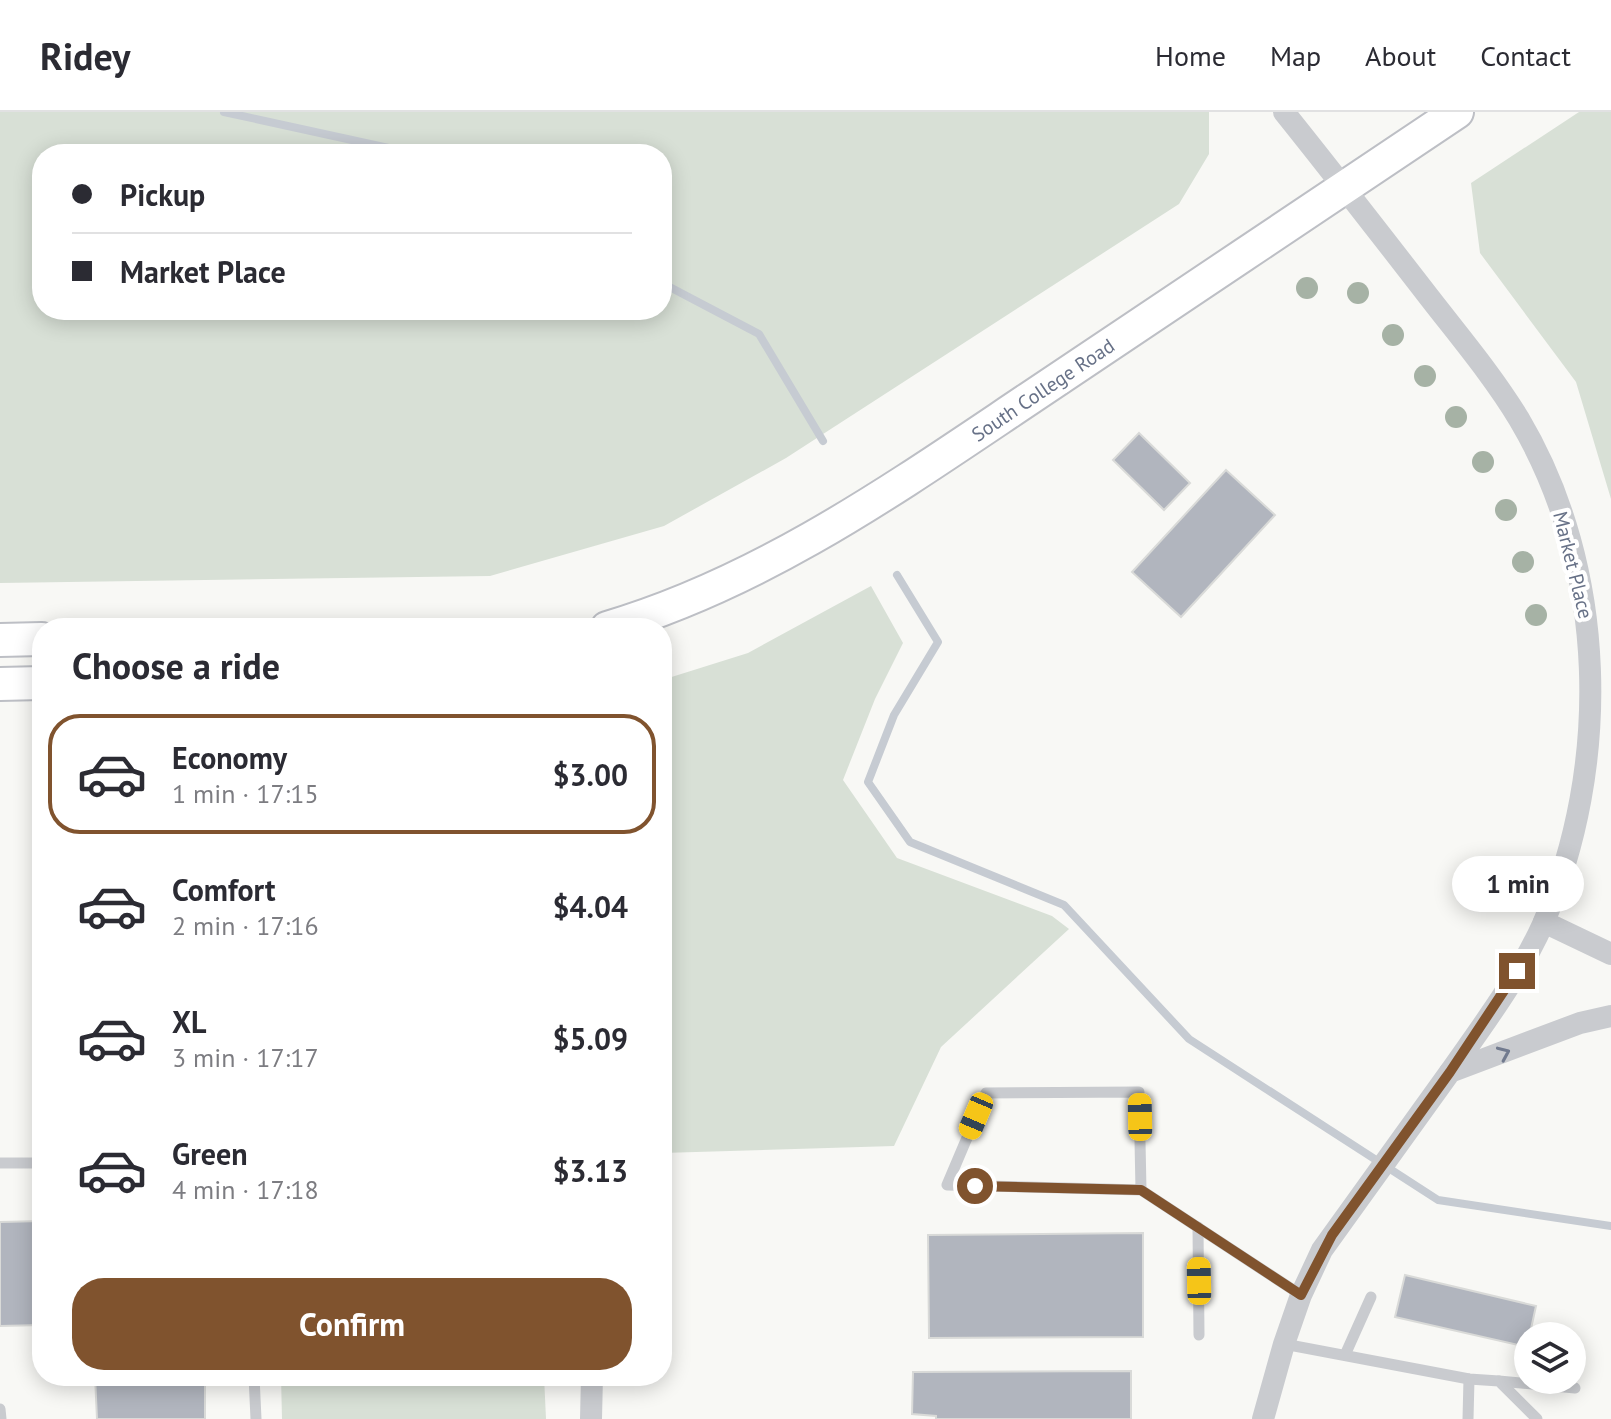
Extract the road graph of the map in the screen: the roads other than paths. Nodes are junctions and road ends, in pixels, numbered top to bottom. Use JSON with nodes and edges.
{"nodes":[{"id":1,"x":1284,"y":112,"type":"edge"},
{"id":2,"x":1457,"y":112,"type":"edge"},
{"id":3,"x":1344,"y":187,"type":"junction"},
{"id":4,"x":634,"y":618,"type":"edge"},
{"id":5,"x":32,"y":639,"type":"edge"},
{"id":6,"x":0,"y":640,"type":"edge"},
{"id":7,"x":32,"y":683,"type":"edge"},
{"id":8,"x":0,"y":684,"type":"edge"},
{"id":9,"x":1544,"y":922,"type":"junction"},
{"id":10,"x":1611,"y":954,"type":"edge"},
{"id":11,"x":1611,"y":1016,"type":"edge"},
{"id":12,"x":1444,"y":1081,"type":"junction"},
{"id":13,"x":0,"y":1163,"type":"edge"},
{"id":14,"x":32,"y":1163,"type":"edge"},
{"id":15,"x":1141,"y":1190,"type":"junction"},
{"id":16,"x":1198,"y":1227,"type":"junction"},
{"id":17,"x":1301,"y":1295,"type":"junction"},
{"id":18,"x":1371,"y":1297,"type":"dead end"},
{"id":19,"x":1199,"y":1335,"type":"dead end"},
{"id":20,"x":1284,"y":1344,"type":"junction"},
{"id":21,"x":1345,"y":1355,"type":"junction"},
{"id":22,"x":1469,"y":1379,"type":"junction"},
{"id":23,"x":1499,"y":1381,"type":"junction"},
{"id":24,"x":1514,"y":1382,"type":"edge"},
{"id":25,"x":254,"y":1386,"type":"edge"},
{"id":26,"x":592,"y":1386,"type":"edge"},
{"id":27,"x":0,"y":1409,"type":"edge"},
{"id":28,"x":1,"y":1419,"type":"edge"},
{"id":29,"x":256,"y":1419,"type":"edge"},
{"id":30,"x":591,"y":1419,"type":"edge"},
{"id":31,"x":1263,"y":1419,"type":"edge"},
{"id":32,"x":1468,"y":1419,"type":"edge"},
{"id":33,"x":1537,"y":1419,"type":"edge"}],
"edges":[{"from":1,"to":3,"type":"street","name":"Market Place"},
{"from":2,"to":3,"type":"street","name":"South College Road"},
{"from":3,"to":4,"type":"street","name":"South College Road"},
{"from":3,"to":9,"type":"street","name":"Market Place"},
{"from":5,"to":6,"type":"street"},
{"from":7,"to":8,"type":"street"},
{"from":9,"to":10,"type":"street"},
{"from":9,"to":12,"type":"street","name":"Market Place"},
{"from":12,"to":11,"type":"street","one_way":true},
{"from":12,"to":17,"type":"street","name":"Market Place"},
{"from":13,"to":14,"type":"lane"},
{"from":15,"to":15,"type":"lane"},
{"from":15,"to":16,"type":"lane"},
{"from":16,"to":17,"type":"lane"},
{"from":16,"to":19,"type":"lane"},
{"from":17,"to":20,"type":"street","name":"Market Place"},
{"from":18,"to":21,"type":"lane"},
{"from":20,"to":21,"type":"lane"},
{"from":20,"to":31,"type":"street","name":"Market Place"},
{"from":21,"to":22,"type":"lane"},
{"from":22,"to":23,"type":"lane"},
{"from":22,"to":32,"type":"lane"},
{"from":23,"to":24,"type":"lane"},
{"from":23,"to":33,"type":"lane"},
{"from":25,"to":29,"type":"lane"},
{"from":26,"to":30,"type":"street"},
{"from":27,"to":28,"type":"lane"}]}
